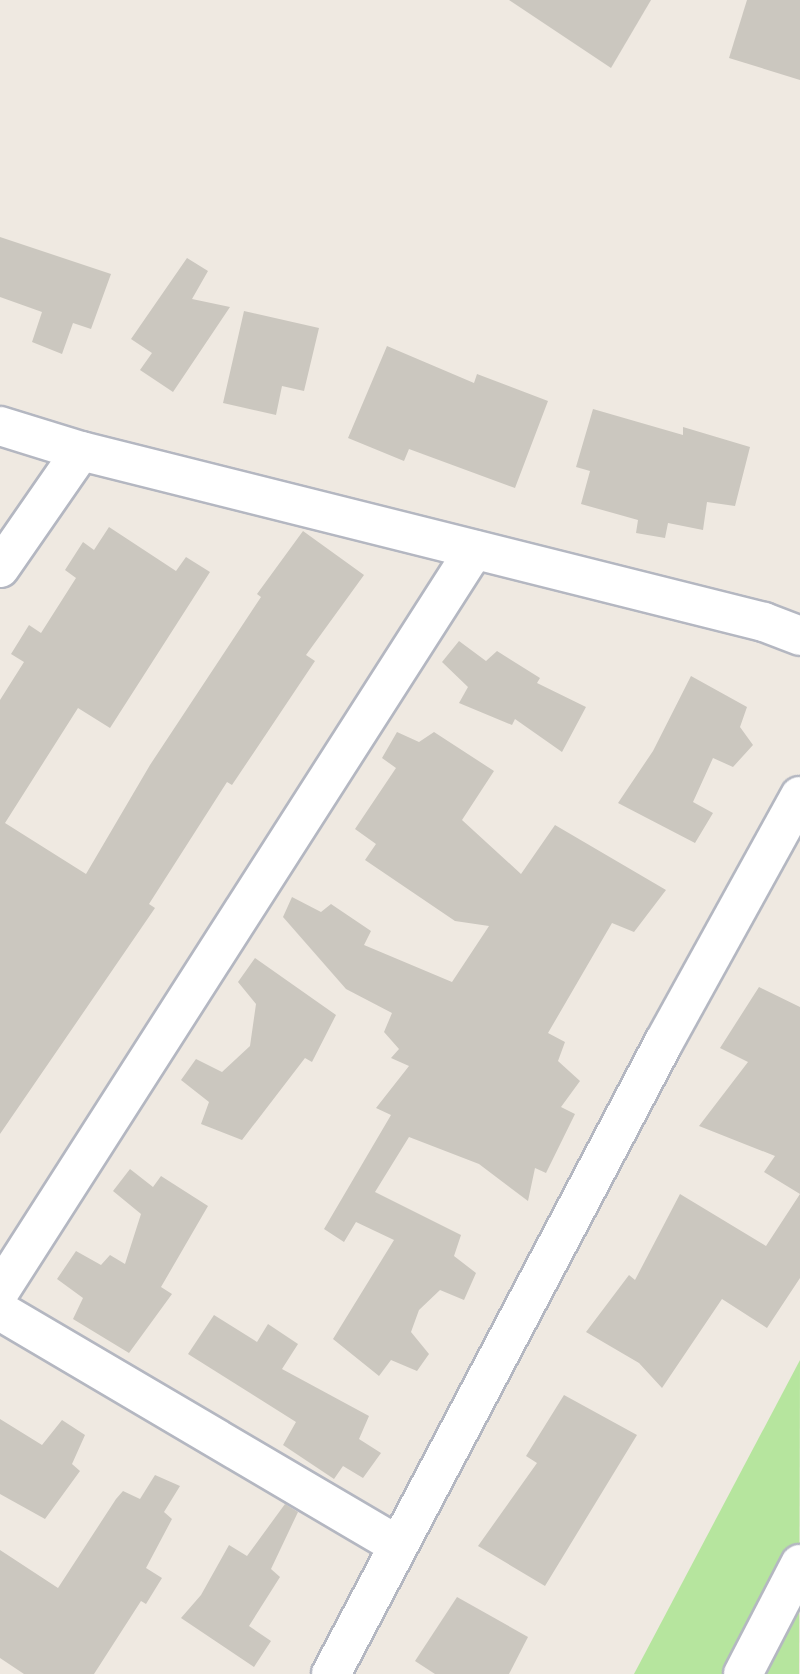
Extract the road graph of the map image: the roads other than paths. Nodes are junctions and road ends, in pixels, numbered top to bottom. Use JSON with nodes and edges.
{"nodes":[{"id":1,"x":0,"y":426,"type":"edge"},
{"id":2,"x":81,"y":452,"type":"junction"},
{"id":3,"x":474,"y":550,"type":"junction"},
{"id":4,"x":0,"y":568,"type":"edge"},
{"id":5,"x":800,"y":636,"type":"edge"},
{"id":6,"x":800,"y":796,"type":"edge"},
{"id":7,"x":0,"y":1291,"type":"edge"},
{"id":8,"x":0,"y":1311,"type":"edge"},
{"id":9,"x":398,"y":1545,"type":"junction"},
{"id":10,"x":800,"y":1564,"type":"edge"},
{"id":11,"x":331,"y":1674,"type":"edge"},
{"id":12,"x":743,"y":1674,"type":"edge"}],
"edges":[{"from":1,"to":2,"type":"street"},
{"from":2,"to":3,"type":"street"},
{"from":2,"to":4,"type":"street"},
{"from":3,"to":5,"type":"street"},
{"from":3,"to":7,"type":"street"},
{"from":6,"to":9,"type":"street"},
{"from":8,"to":9,"type":"street"},
{"from":9,"to":11,"type":"street"},
{"from":10,"to":12,"type":"street"}]}
